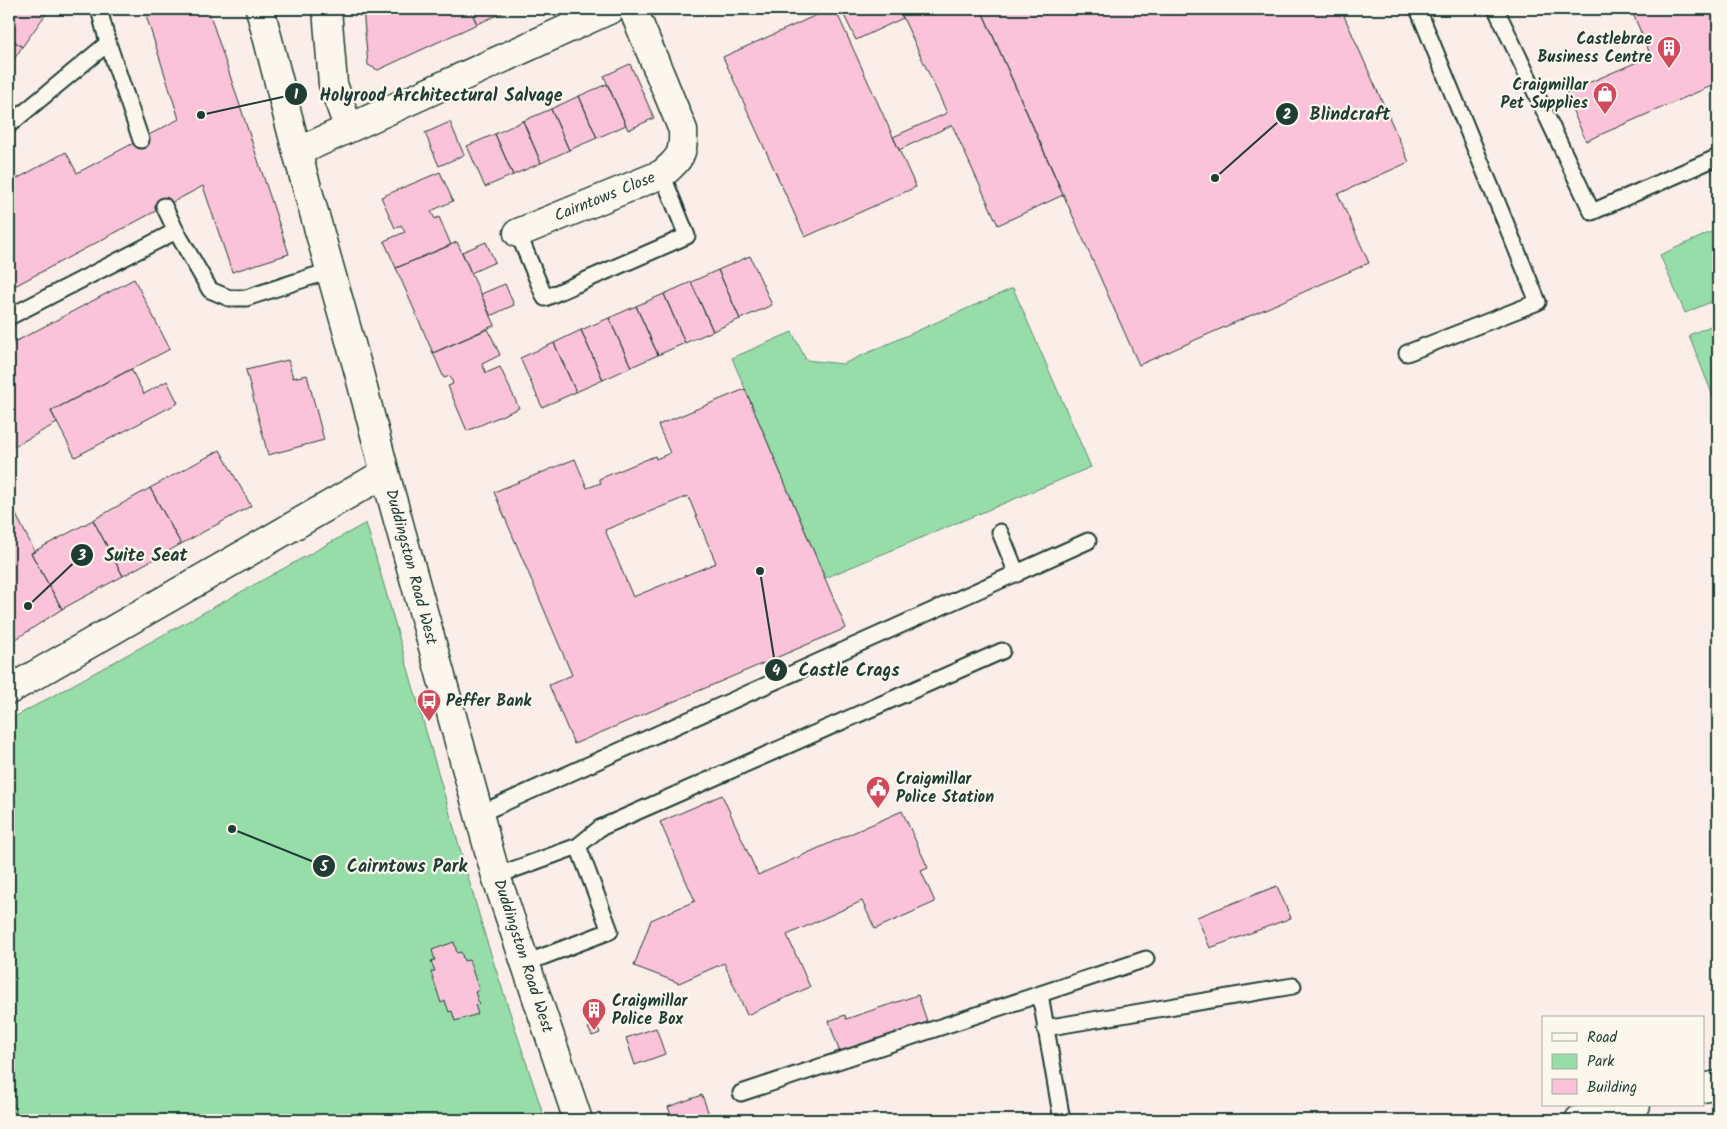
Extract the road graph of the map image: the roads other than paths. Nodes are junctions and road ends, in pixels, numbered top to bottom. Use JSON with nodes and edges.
{"nodes":[{"id":1,"x":99,"y":9,"type":"edge"},
{"id":2,"x":260,"y":9,"type":"edge"},
{"id":3,"x":327,"y":9,"type":"edge"},
{"id":4,"x":611,"y":9,"type":"edge"},
{"id":5,"x":633,"y":9,"type":"edge"},
{"id":6,"x":1418,"y":9,"type":"edge"},
{"id":7,"x":1496,"y":9,"type":"edge"},
{"id":8,"x":108,"y":43,"type":"junction"},
{"id":9,"x":9,"y":126,"type":"edge"},
{"id":10,"x":348,"y":127,"type":"junction"},
{"id":11,"x":142,"y":140,"type":"dead end"},
{"id":12,"x":297,"y":152,"type":"junction"},
{"id":13,"x":1718,"y":157,"type":"edge"},
{"id":14,"x":662,"y":174,"type":"junction"},
{"id":15,"x":164,"y":206,"type":"dead end"},
{"id":16,"x":176,"y":231,"type":"junction"},
{"id":17,"x":518,"y":233,"type":"joint"},
{"id":18,"x":332,"y":270,"type":"junction"},
{"id":19,"x":9,"y":317,"type":"edge"},
{"id":20,"x":1407,"y":354,"type":"dead end"},
{"id":21,"x":385,"y":473,"type":"junction"},
{"id":22,"x":1000,"y":532,"type":"dead end"},
{"id":23,"x":1088,"y":541,"type":"dead end"},
{"id":24,"x":1017,"y":574,"type":"junction"},
{"id":25,"x":1002,"y":651,"type":"dead end"},
{"id":26,"x":9,"y":690,"type":"edge"},
{"id":27,"x":479,"y":814,"type":"junction"},
{"id":28,"x":578,"y":846,"type":"junction"},
{"id":29,"x":496,"y":876,"type":"junction"},
{"id":30,"x":1146,"y":959,"type":"dead end"},
{"id":31,"x":526,"y":963,"type":"junction"},
{"id":32,"x":1293,"y":986,"type":"dead end"},
{"id":33,"x":1040,"y":994,"type":"junction"},
{"id":34,"x":1045,"y":1028,"type":"junction"},
{"id":35,"x":1718,"y":1084,"type":"edge"},
{"id":36,"x":1704,"y":1088,"type":"edge"},
{"id":37,"x":741,"y":1093,"type":"dead end"},
{"id":38,"x":1633,"y":1111,"type":"edge"},
{"id":39,"x":578,"y":1120,"type":"edge"},
{"id":40,"x":1062,"y":1120,"type":"edge"},
{"id":41,"x":1579,"y":1120,"type":"edge"}],
"edges":[{"from":1,"to":8,"type":"lane"},
{"from":2,"to":12,"type":"street","name":"Duddingston Road West"},
{"from":3,"to":10,"type":"street"},
{"from":4,"to":10,"type":"street"},
{"from":5,"to":14,"type":"street","name":"Cairntows Close"},
{"from":6,"to":20,"type":"lane"},
{"from":7,"to":13,"type":"lane"},
{"from":8,"to":9,"type":"lane"},
{"from":8,"to":11,"type":"lane"},
{"from":10,"to":12,"type":"street"},
{"from":12,"to":18,"type":"street","name":"Duddingston Road West"},
{"from":14,"to":17,"type":"street","name":"Cairntows Close"},
{"from":14,"to":17,"type":"lane"},
{"from":15,"to":16,"type":"lane"},
{"from":16,"to":18,"type":"lane"},
{"from":16,"to":19,"type":"lane"},
{"from":18,"to":21,"type":"street","name":"Duddingston Road West"},
{"from":21,"to":26,"type":"street"},
{"from":21,"to":27,"type":"street","name":"Duddingston Road West"},
{"from":22,"to":24,"type":"lane"},
{"from":23,"to":24,"type":"lane"},
{"from":24,"to":27,"type":"lane"},
{"from":25,"to":28,"type":"lane"},
{"from":27,"to":29,"type":"street","name":"Duddingston Road West"},
{"from":28,"to":29,"type":"lane"},
{"from":28,"to":31,"type":"lane"},
{"from":29,"to":31,"type":"street","name":"Duddingston Road West"},
{"from":30,"to":33,"type":"lane"},
{"from":31,"to":39,"type":"street","name":"Duddingston Road West"},
{"from":32,"to":34,"type":"lane"},
{"from":33,"to":34,"type":"lane"},
{"from":33,"to":37,"type":"lane"},
{"from":34,"to":40,"type":"lane"},
{"from":35,"to":36,"type":"street"},
{"from":38,"to":41,"type":"street"}]}
